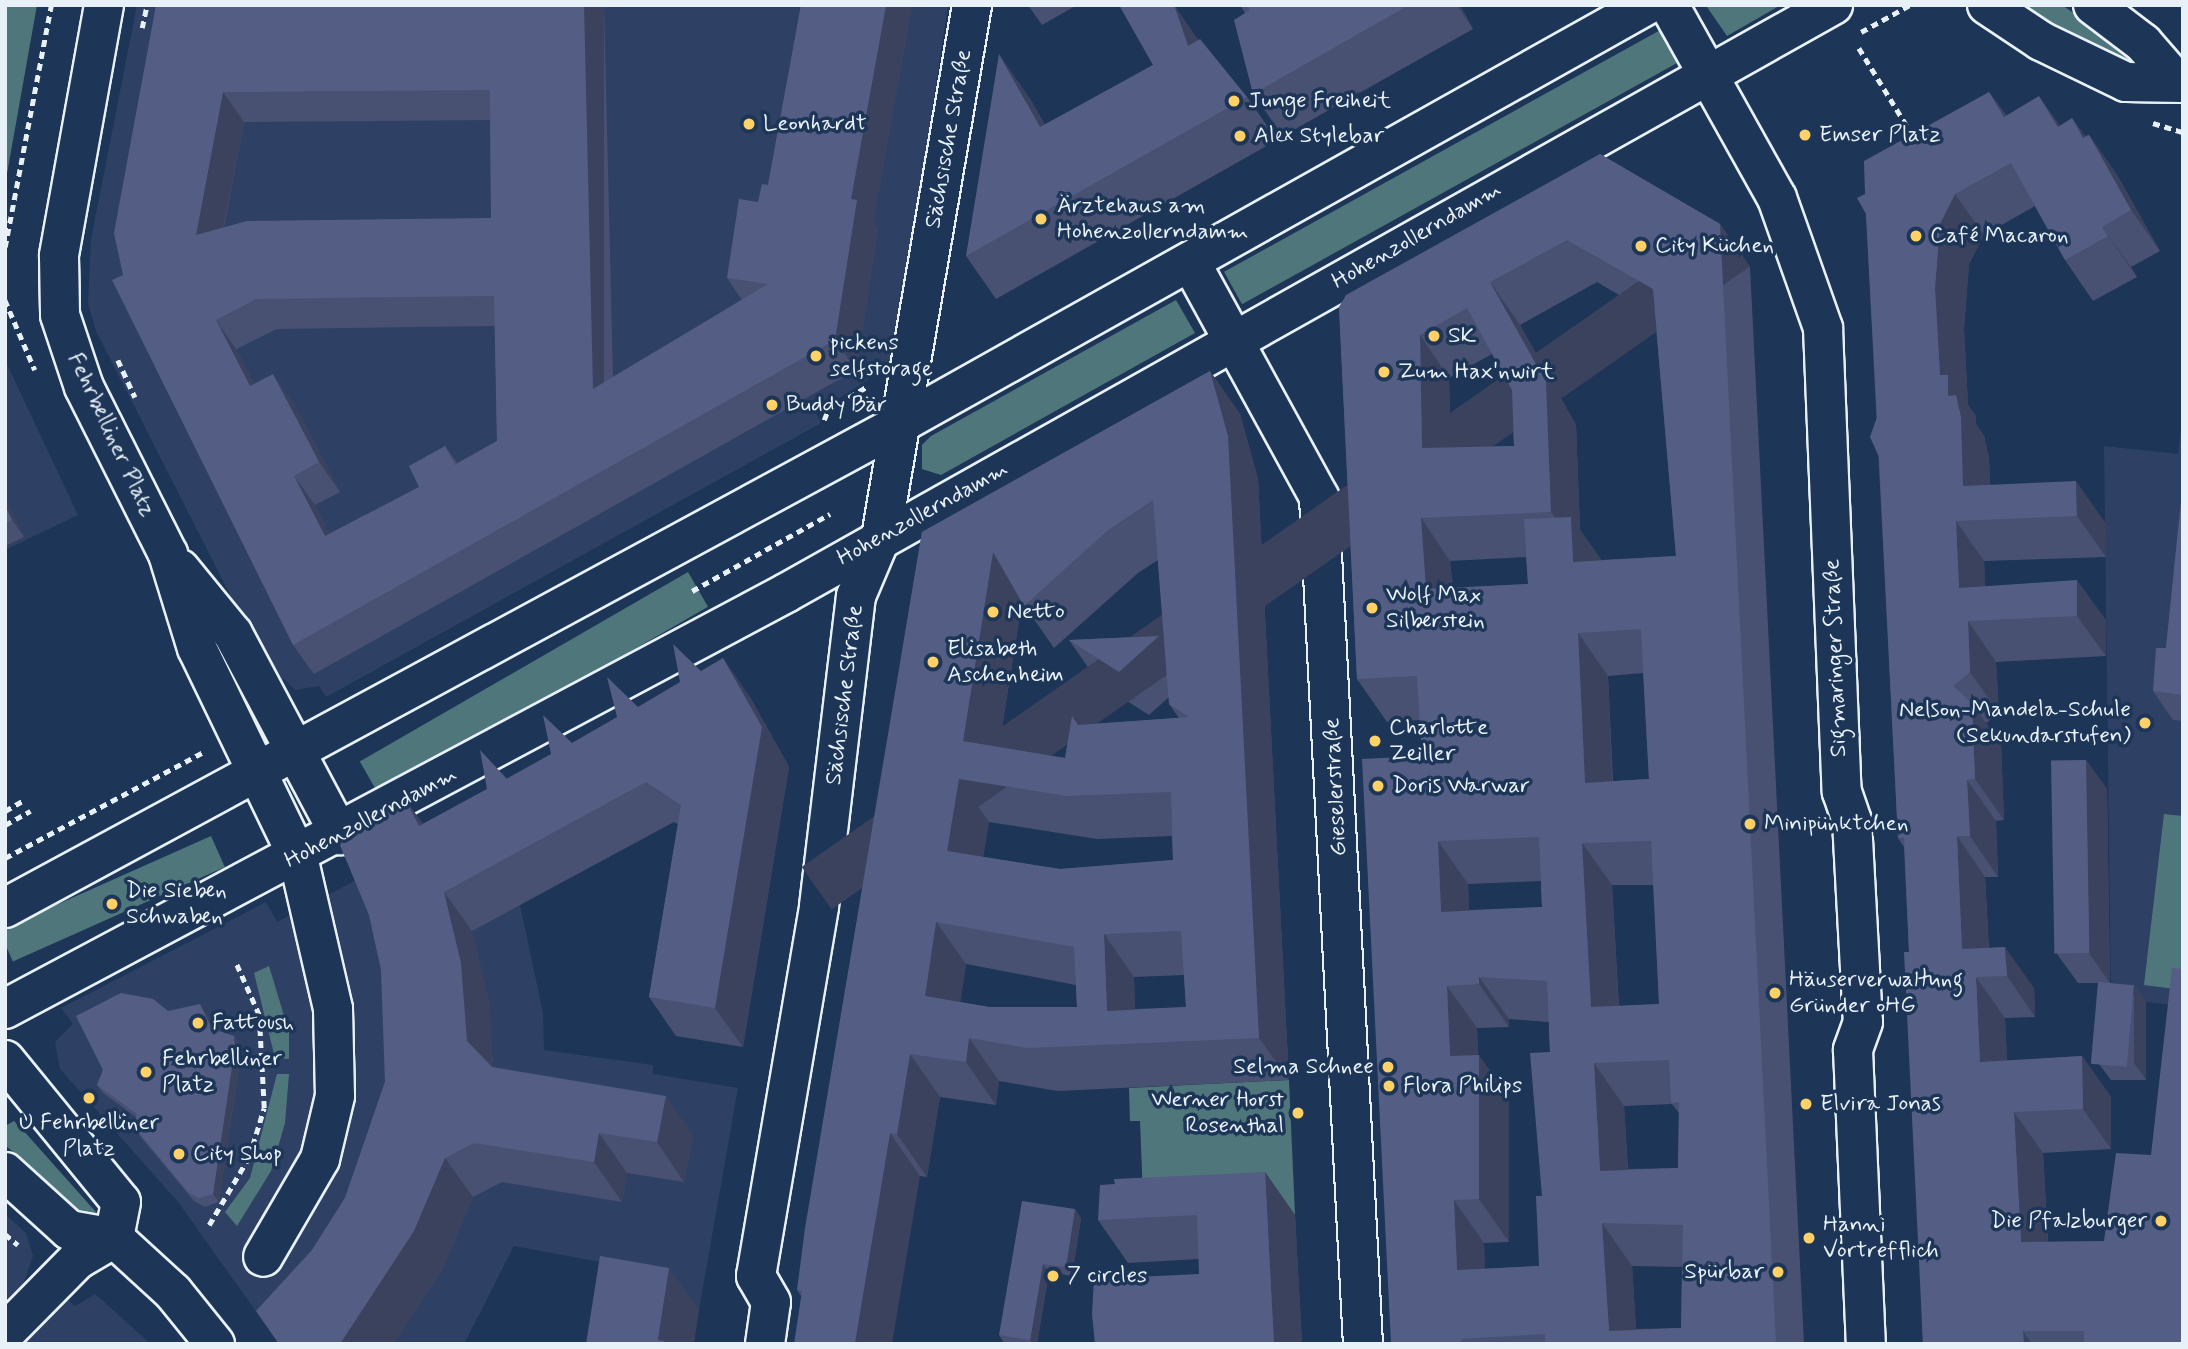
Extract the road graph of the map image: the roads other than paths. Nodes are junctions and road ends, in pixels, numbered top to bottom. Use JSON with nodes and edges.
{"nodes":[{"id":1,"x":104,"y":5,"type":"edge"},
{"id":2,"x":972,"y":5,"type":"edge"},
{"id":3,"x":1647,"y":5,"type":"edge"},
{"id":4,"x":1668,"y":5,"type":"edge"},
{"id":5,"x":1833,"y":5,"type":"edge"},
{"id":6,"x":1987,"y":5,"type":"edge"},
{"id":7,"x":2093,"y":5,"type":"edge"},
{"id":8,"x":1707,"y":75,"type":"junction"},
{"id":9,"x":2179,"y":82,"type":"edge"},
{"id":10,"x":1191,"y":263,"type":"junction"},
{"id":11,"x":1236,"y":340,"type":"junction"},
{"id":12,"x":896,"y":426,"type":"junction"},
{"id":13,"x":881,"y":537,"type":"junction"},
{"id":14,"x":168,"y":554,"type":"junction"},
{"id":15,"x":300,"y":750,"type":"junction"},
{"id":16,"x":258,"y":773,"type":"junction"},
{"id":17,"x":340,"y":835,"type":"junction"},
{"id":18,"x":298,"y":857,"type":"junction"},
{"id":19,"x":5,"y":908,"type":"edge"},
{"id":20,"x":5,"y":1009,"type":"edge"},
{"id":21,"x":5,"y":1060,"type":"edge"},
{"id":22,"x":5,"y":1172,"type":"edge"},
{"id":23,"x":114,"y":1238,"type":"junction"},
{"id":24,"x":263,"y":1257,"type":"dead end"},
{"id":25,"x":5,"y":1333,"type":"edge"},
{"id":26,"x":215,"y":1344,"type":"edge"},
{"id":27,"x":765,"y":1344,"type":"edge"},
{"id":28,"x":1363,"y":1344,"type":"edge"},
{"id":29,"x":1866,"y":1344,"type":"edge"}],
"edges":[{"from":1,"to":14,"type":"street","name":"Fehrbelliner Platz"},
{"from":2,"to":12,"type":"street","name":"Sächsische Straße"},
{"from":3,"to":10,"type":"street"},
{"from":4,"to":8,"type":"street","name":"Sigmaringer Straße"},
{"from":5,"to":8,"type":"street","name":"Hohenzollerndamm"},
{"from":6,"to":9,"type":"street"},
{"from":7,"to":9,"type":"street"},
{"from":8,"to":11,"type":"street","name":"Hohenzollerndamm"},
{"from":8,"to":29,"type":"street","name":"Sigmaringer Straße"},
{"from":10,"to":11,"type":"street","name":"Gieselerstraße"},
{"from":10,"to":12,"type":"street"},
{"from":11,"to":13,"type":"street","name":"Hohenzollerndamm"},
{"from":11,"to":28,"type":"street","name":"Gieselerstraße"},
{"from":12,"to":13,"type":"street","name":"Sächsische Straße"},
{"from":12,"to":15,"type":"street"},
{"from":13,"to":17,"type":"street","name":"Hohenzollerndamm"},
{"from":13,"to":27,"type":"street","name":"Sächsische Straße"},
{"from":14,"to":15,"type":"street","name":"Fehrbelliner Platz"},
{"from":14,"to":16,"type":"street","name":"Fehrbelliner Platz"},
{"from":15,"to":16,"type":"street"},
{"from":15,"to":17,"type":"street","name":"Fehrbelliner Platz"},
{"from":16,"to":18,"type":"street","name":"Fehrbelliner Platz"},
{"from":16,"to":19,"type":"street"},
{"from":17,"to":18,"type":"street","name":"Hohenzollerndamm"},
{"from":18,"to":20,"type":"street","name":"Hohenzollerndamm"},
{"from":18,"to":24,"type":"street","name":"Fehrbelliner Platz"},
{"from":21,"to":23,"type":"street"},
{"from":22,"to":23,"type":"street"},
{"from":23,"to":25,"type":"street"},
{"from":23,"to":26,"type":"street"}]}
